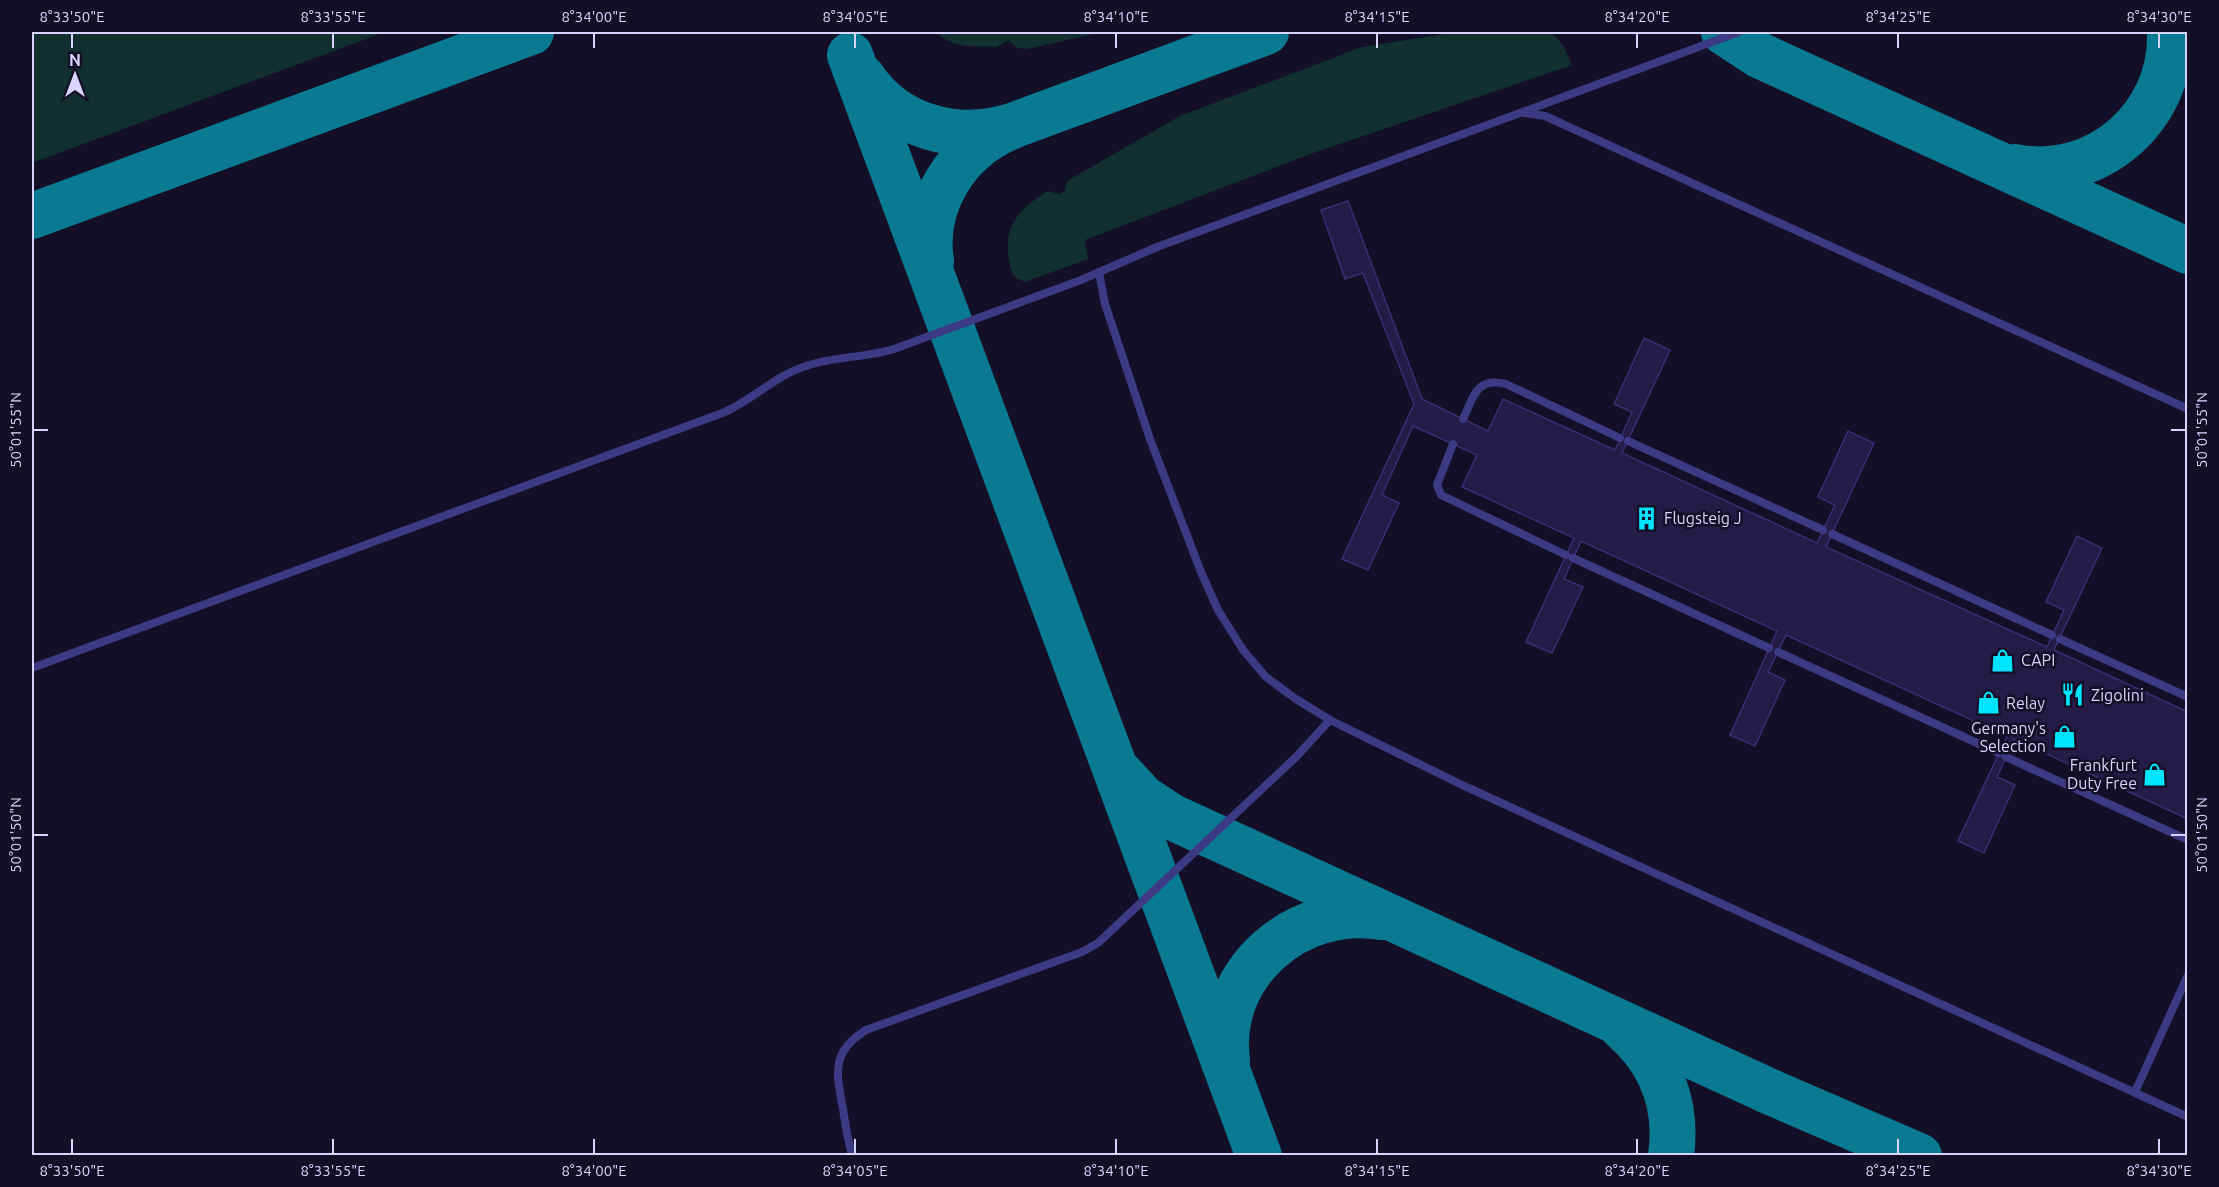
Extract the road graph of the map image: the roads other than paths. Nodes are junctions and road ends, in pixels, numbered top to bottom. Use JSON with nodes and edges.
{"nodes":[{"id":1,"x":1739,"y":32,"type":"edge"},
{"id":2,"x":1514,"y":115,"type":"junction"},
{"id":3,"x":1099,"y":273,"type":"junction"},
{"id":4,"x":2187,"y":409,"type":"edge"},
{"id":5,"x":1463,"y":419,"type":"dead end"},
{"id":6,"x":1453,"y":444,"type":"dead end"},
{"id":7,"x":1823,"y":530,"type":"dead end"},
{"id":8,"x":1832,"y":534,"type":"dead end"},
{"id":9,"x":1769,"y":648,"type":"dead end"},
{"id":10,"x":1778,"y":652,"type":"dead end"},
{"id":11,"x":32,"y":668,"type":"edge"},
{"id":12,"x":2187,"y":697,"type":"edge"},
{"id":13,"x":1330,"y":720,"type":"junction"},
{"id":14,"x":2187,"y":840,"type":"edge"},
{"id":15,"x":2187,"y":975,"type":"edge"},
{"id":16,"x":2135,"y":1092,"type":"junction"},
{"id":17,"x":2187,"y":1117,"type":"edge"},
{"id":18,"x":852,"y":1155,"type":"edge"}],
"edges":[{"from":1,"to":2,"type":"lane"},
{"from":2,"to":3,"type":"lane"},
{"from":2,"to":4,"type":"lane"},
{"from":3,"to":11,"type":"lane"},
{"from":3,"to":13,"type":"lane"},
{"from":5,"to":7,"type":"lane"},
{"from":6,"to":9,"type":"lane"},
{"from":8,"to":12,"type":"lane"},
{"from":10,"to":14,"type":"lane"},
{"from":13,"to":16,"type":"lane"},
{"from":13,"to":18,"type":"lane"},
{"from":15,"to":16,"type":"lane"},
{"from":16,"to":17,"type":"lane"}]}
